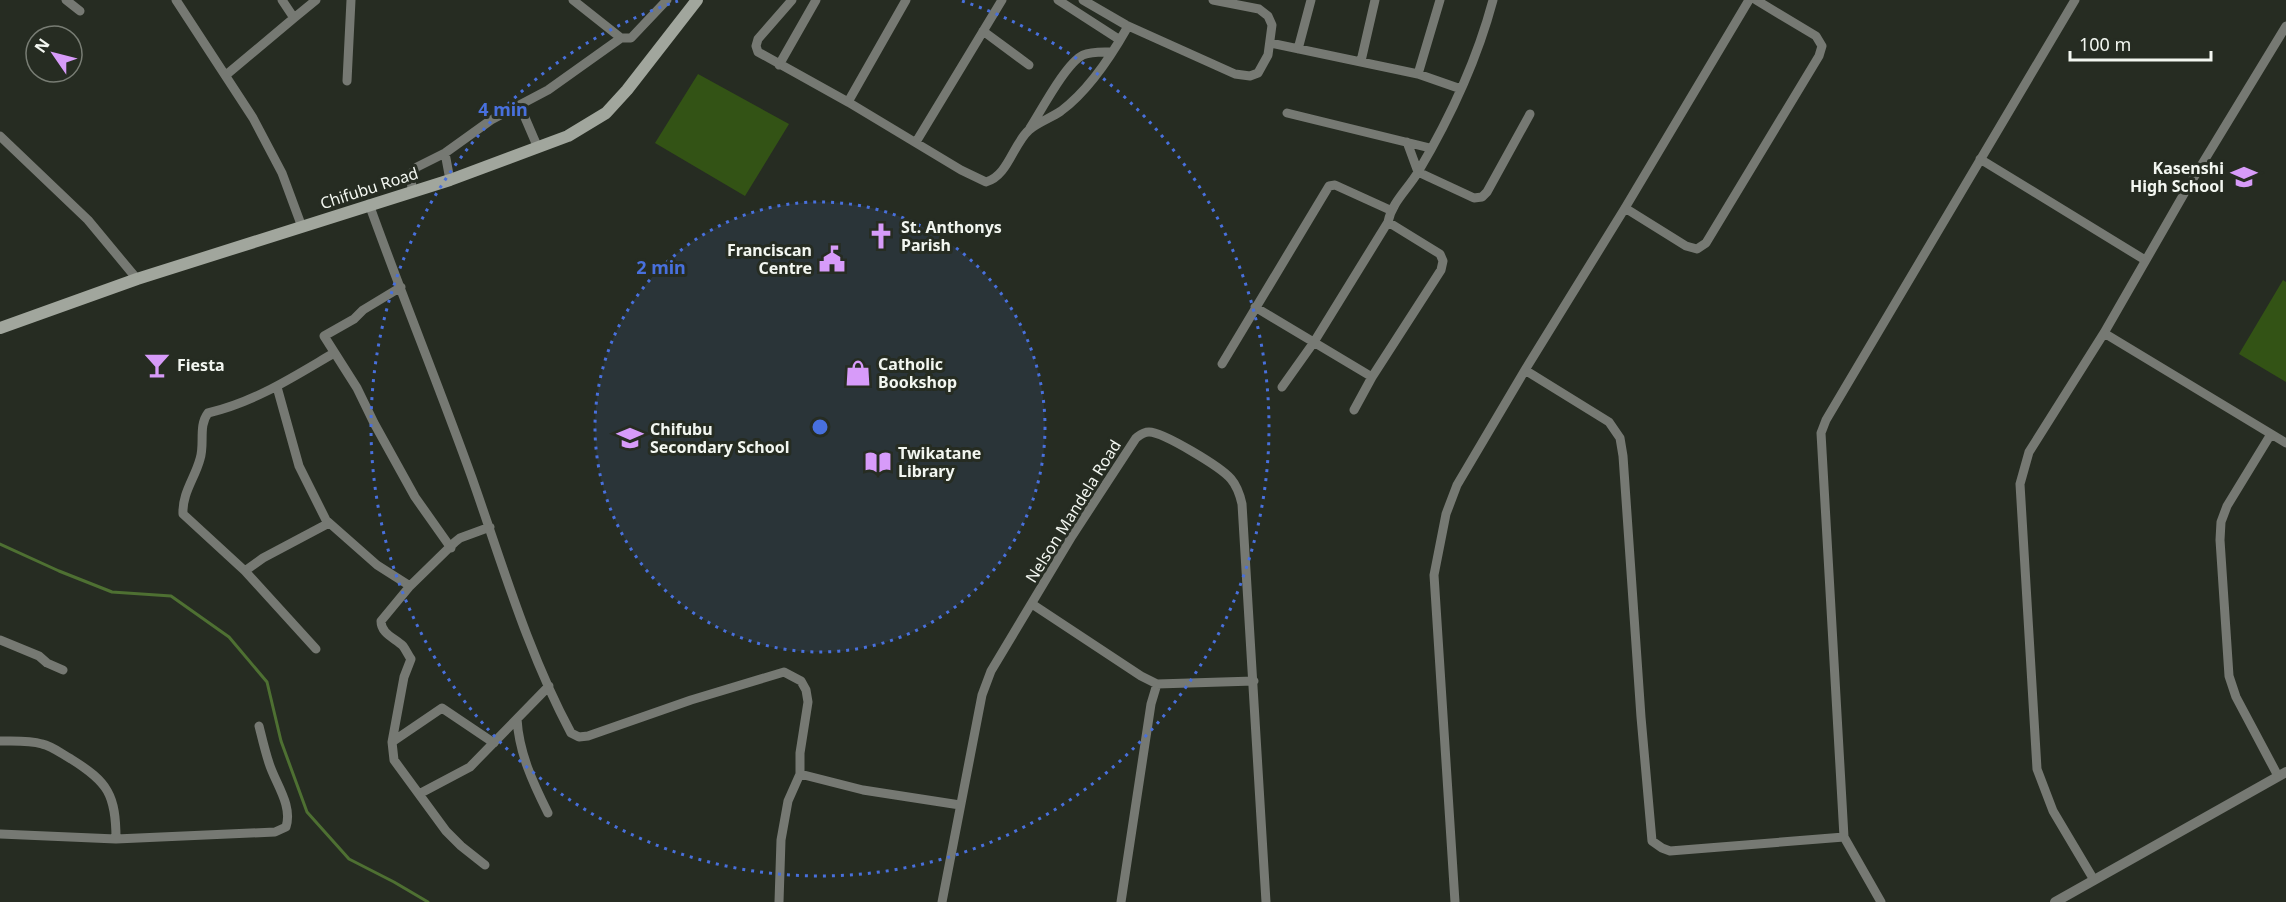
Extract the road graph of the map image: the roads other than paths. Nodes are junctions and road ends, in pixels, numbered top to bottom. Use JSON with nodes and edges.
{"nodes":[{"id":1,"x":66,"y":0,"type":"edge"},
{"id":2,"x":176,"y":0,"type":"edge"},
{"id":3,"x":282,"y":0,"type":"edge"},
{"id":4,"x":316,"y":0,"type":"edge"},
{"id":5,"x":351,"y":0,"type":"edge"},
{"id":6,"x":573,"y":0,"type":"edge"},
{"id":7,"x":667,"y":0,"type":"edge"},
{"id":8,"x":697,"y":0,"type":"edge"},
{"id":9,"x":792,"y":0,"type":"edge"},
{"id":10,"x":816,"y":0,"type":"edge"},
{"id":11,"x":906,"y":0,"type":"edge"},
{"id":12,"x":1002,"y":0,"type":"edge"},
{"id":13,"x":1058,"y":0,"type":"edge"},
{"id":14,"x":1083,"y":0,"type":"edge"},
{"id":15,"x":1213,"y":0,"type":"edge"},
{"id":16,"x":1311,"y":0,"type":"edge"},
{"id":17,"x":1375,"y":0,"type":"edge"},
{"id":18,"x":1440,"y":0,"type":"edge"},
{"id":19,"x":1493,"y":0,"type":"edge"},
{"id":20,"x":1749,"y":0,"type":"edge"},
{"id":21,"x":1756,"y":0,"type":"edge"},
{"id":22,"x":2075,"y":0,"type":"edge"},
{"id":23,"x":1242,"y":3,"type":"edge"},
{"id":24,"x":80,"y":11,"type":"dead end"},
{"id":25,"x":294,"y":18,"type":"junction"},
{"id":26,"x":1126,"y":25,"type":"junction"},
{"id":27,"x":2286,"y":26,"type":"edge"},
{"id":28,"x":983,"y":31,"type":"junction"},
{"id":29,"x":621,"y":38,"type":"junction"},
{"id":30,"x":1120,"y":40,"type":"junction"},
{"id":31,"x":1270,"y":43,"type":"junction"},
{"id":32,"x":1298,"y":49,"type":"junction"},
{"id":33,"x":1112,"y":52,"type":"junction"},
{"id":34,"x":1361,"y":62,"type":"junction"},
{"id":35,"x":779,"y":65,"type":"junction"},
{"id":36,"x":1029,"y":65,"type":"dead end"},
{"id":37,"x":1418,"y":74,"type":"junction"},
{"id":38,"x":226,"y":75,"type":"junction"},
{"id":39,"x":347,"y":81,"type":"dead end"},
{"id":40,"x":1461,"y":89,"type":"junction"},
{"id":41,"x":848,"y":102,"type":"junction"},
{"id":42,"x":520,"y":106,"type":"junction"},
{"id":43,"x":1287,"y":113,"type":"dead end"},
{"id":44,"x":1530,"y":114,"type":"dead end"},
{"id":45,"x":1029,"y":130,"type":"junction"},
{"id":46,"x":0,"y":136,"type":"edge"},
{"id":47,"x":916,"y":142,"type":"junction"},
{"id":48,"x":1407,"y":142,"type":"junction"},
{"id":49,"x":538,"y":148,"type":"junction"},
{"id":50,"x":1430,"y":148,"type":"junction"},
{"id":51,"x":445,"y":153,"type":"junction"},
{"id":52,"x":1980,"y":159,"type":"junction"},
{"id":53,"x":1418,"y":172,"type":"junction"},
{"id":54,"x":450,"y":180,"type":"junction"},
{"id":55,"x":412,"y":191,"type":"junction"},
{"id":56,"x":369,"y":204,"type":"junction"},
{"id":57,"x":1625,"y":207,"type":"junction"},
{"id":58,"x":1390,"y":210,"type":"junction"},
{"id":59,"x":1388,"y":222,"type":"junction"},
{"id":60,"x":302,"y":228,"type":"junction"},
{"id":61,"x":2145,"y":260,"type":"junction"},
{"id":62,"x":137,"y":279,"type":"junction"},
{"id":63,"x":401,"y":287,"type":"junction"},
{"id":64,"x":1255,"y":307,"type":"junction"},
{"id":65,"x":0,"y":328,"type":"edge"},
{"id":66,"x":2104,"y":333,"type":"junction"},
{"id":67,"x":1314,"y":342,"type":"junction"},
{"id":68,"x":334,"y":353,"type":"junction"},
{"id":69,"x":1222,"y":364,"type":"dead end"},
{"id":70,"x":1525,"y":370,"type":"junction"},
{"id":71,"x":1372,"y":377,"type":"junction"},
{"id":72,"x":278,"y":387,"type":"junction"},
{"id":73,"x":1282,"y":387,"type":"dead end"},
{"id":74,"x":1354,"y":410,"type":"dead end"},
{"id":75,"x":2271,"y":434,"type":"junction"},
{"id":76,"x":2286,"y":443,"type":"edge"},
{"id":77,"x":329,"y":523,"type":"junction"},
{"id":78,"x":490,"y":527,"type":"junction"},
{"id":79,"x":450,"y":548,"type":"junction"},
{"id":80,"x":245,"y":571,"type":"junction"},
{"id":81,"x":410,"y":586,"type":"junction"},
{"id":82,"x":1032,"y":604,"type":"junction"},
{"id":83,"x":0,"y":640,"type":"edge"},
{"id":84,"x":316,"y":649,"type":"dead end"},
{"id":85,"x":63,"y":670,"type":"dead end"},
{"id":86,"x":1254,"y":681,"type":"junction"},
{"id":87,"x":1157,"y":684,"type":"junction"},
{"id":88,"x":549,"y":686,"type":"junction"},
{"id":89,"x":517,"y":719,"type":"junction"},
{"id":90,"x":259,"y":726,"type":"dead end"},
{"id":91,"x":0,"y":741,"type":"edge"},
{"id":92,"x":393,"y":742,"type":"junction"},
{"id":93,"x":494,"y":742,"type":"junction"},
{"id":94,"x":801,"y":774,"type":"junction"},
{"id":95,"x":2282,"y":774,"type":"edge"},
{"id":96,"x":419,"y":794,"type":"junction"},
{"id":97,"x":960,"y":805,"type":"junction"},
{"id":98,"x":548,"y":813,"type":"dead end"},
{"id":99,"x":0,"y":834,"type":"edge"},
{"id":100,"x":1844,"y":837,"type":"junction"},
{"id":101,"x":116,"y":839,"type":"junction"},
{"id":102,"x":484,"y":865,"type":"dead end"},
{"id":103,"x":2094,"y":880,"type":"junction"},
{"id":104,"x":779,"y":902,"type":"edge"},
{"id":105,"x":942,"y":902,"type":"edge"},
{"id":106,"x":1121,"y":902,"type":"edge"},
{"id":107,"x":1266,"y":902,"type":"edge"},
{"id":108,"x":1455,"y":902,"type":"edge"},
{"id":109,"x":1881,"y":902,"type":"edge"},
{"id":110,"x":2055,"y":902,"type":"edge"}],
"edges":[{"from":1,"to":24,"type":"street"},
{"from":2,"to":38,"type":"street"},
{"from":3,"to":25,"type":"street"},
{"from":4,"to":25,"type":"street"},
{"from":5,"to":39,"type":"street"},
{"from":6,"to":29,"type":"street"},
{"from":7,"to":29,"type":"street"},
{"from":8,"to":49,"type":"main road","name":"Chifubu Road"},
{"from":9,"to":35,"type":"street"},
{"from":10,"to":35,"type":"street"},
{"from":11,"to":41,"type":"street"},
{"from":12,"to":28,"type":"street"},
{"from":13,"to":30,"type":"street"},
{"from":14,"to":26,"type":"street"},
{"from":15,"to":23,"type":"street"},
{"from":16,"to":32,"type":"street"},
{"from":17,"to":34,"type":"street"},
{"from":18,"to":37,"type":"street"},
{"from":19,"to":40,"type":"street"},
{"from":20,"to":57,"type":"street"},
{"from":21,"to":57,"type":"street"},
{"from":22,"to":52,"type":"street"},
{"from":23,"to":31,"type":"street"},
{"from":25,"to":38,"type":"street"},
{"from":26,"to":30,"type":"street"},
{"from":26,"to":31,"type":"street"},
{"from":27,"to":61,"type":"street"},
{"from":28,"to":36,"type":"street"},
{"from":28,"to":47,"type":"street"},
{"from":29,"to":42,"type":"street"},
{"from":30,"to":33,"type":"street"},
{"from":31,"to":32,"type":"street"},
{"from":32,"to":34,"type":"street"},
{"from":33,"to":45,"type":"street"},
{"from":33,"to":45,"type":"street"},
{"from":34,"to":37,"type":"street"},
{"from":35,"to":41,"type":"street"},
{"from":37,"to":40,"type":"street"},
{"from":38,"to":60,"type":"street"},
{"from":40,"to":50,"type":"street"},
{"from":41,"to":47,"type":"street"},
{"from":42,"to":49,"type":"street"},
{"from":42,"to":51,"type":"street"},
{"from":43,"to":48,"type":"street"},
{"from":44,"to":53,"type":"street"},
{"from":45,"to":47,"type":"street"},
{"from":46,"to":62,"type":"street"},
{"from":48,"to":50,"type":"street"},
{"from":48,"to":53,"type":"street"},
{"from":49,"to":54,"type":"main road","name":"Chifubu Road"},
{"from":50,"to":53,"type":"street"},
{"from":51,"to":54,"type":"street"},
{"from":51,"to":55,"type":"street"},
{"from":52,"to":61,"type":"street"},
{"from":52,"to":100,"type":"street"},
{"from":53,"to":58,"type":"street"},
{"from":54,"to":55,"type":"main road","name":"Chifubu Road"},
{"from":55,"to":56,"type":"main road","name":"Chifubu Road"},
{"from":56,"to":60,"type":"main road","name":"Chifubu Road"},
{"from":56,"to":63,"type":"street"},
{"from":57,"to":70,"type":"street"},
{"from":58,"to":59,"type":"street"},
{"from":58,"to":64,"type":"street"},
{"from":59,"to":67,"type":"street"},
{"from":59,"to":71,"type":"street"},
{"from":60,"to":62,"type":"main road","name":"Chifubu Road"},
{"from":61,"to":66,"type":"street"},
{"from":62,"to":65,"type":"main road","name":"Chifubu Road"},
{"from":63,"to":68,"type":"street"},
{"from":63,"to":78,"type":"street"},
{"from":64,"to":67,"type":"street"},
{"from":64,"to":69,"type":"street"},
{"from":66,"to":75,"type":"street"},
{"from":66,"to":103,"type":"street"},
{"from":67,"to":71,"type":"street"},
{"from":67,"to":73,"type":"street"},
{"from":68,"to":72,"type":"street"},
{"from":68,"to":79,"type":"street"},
{"from":70,"to":100,"type":"street"},
{"from":70,"to":108,"type":"street"},
{"from":71,"to":74,"type":"street"},
{"from":72,"to":77,"type":"street"},
{"from":72,"to":80,"type":"street"},
{"from":75,"to":76,"type":"street"},
{"from":75,"to":95,"type":"street"},
{"from":77,"to":80,"type":"street"},
{"from":77,"to":81,"type":"street"},
{"from":78,"to":79,"type":"street"},
{"from":78,"to":88,"type":"street"},
{"from":79,"to":81,"type":"street"},
{"from":80,"to":84,"type":"street"},
{"from":81,"to":92,"type":"street"},
{"from":82,"to":86,"type":"street","name":"Nelson Mandela Road"},
{"from":82,"to":87,"type":"street"},
{"from":82,"to":97,"type":"street","name":"Nelson Mandela Road"},
{"from":83,"to":85,"type":"street"},
{"from":86,"to":87,"type":"street"},
{"from":86,"to":107,"type":"street","name":"Nelson Mandela Road"},
{"from":87,"to":106,"type":"street"},
{"from":88,"to":89,"type":"street"},
{"from":88,"to":94,"type":"street"},
{"from":89,"to":93,"type":"street"},
{"from":89,"to":98,"type":"street"},
{"from":90,"to":101,"type":"street"},
{"from":91,"to":101,"type":"street"},
{"from":92,"to":93,"type":"street"},
{"from":92,"to":96,"type":"street"},
{"from":93,"to":96,"type":"street"},
{"from":94,"to":97,"type":"street"},
{"from":94,"to":104,"type":"street"},
{"from":95,"to":103,"type":"street"},
{"from":96,"to":102,"type":"street"},
{"from":97,"to":105,"type":"street","name":"Nelson Mandela Road"},
{"from":99,"to":101,"type":"street"},
{"from":100,"to":109,"type":"street"},
{"from":103,"to":110,"type":"street"}]}
